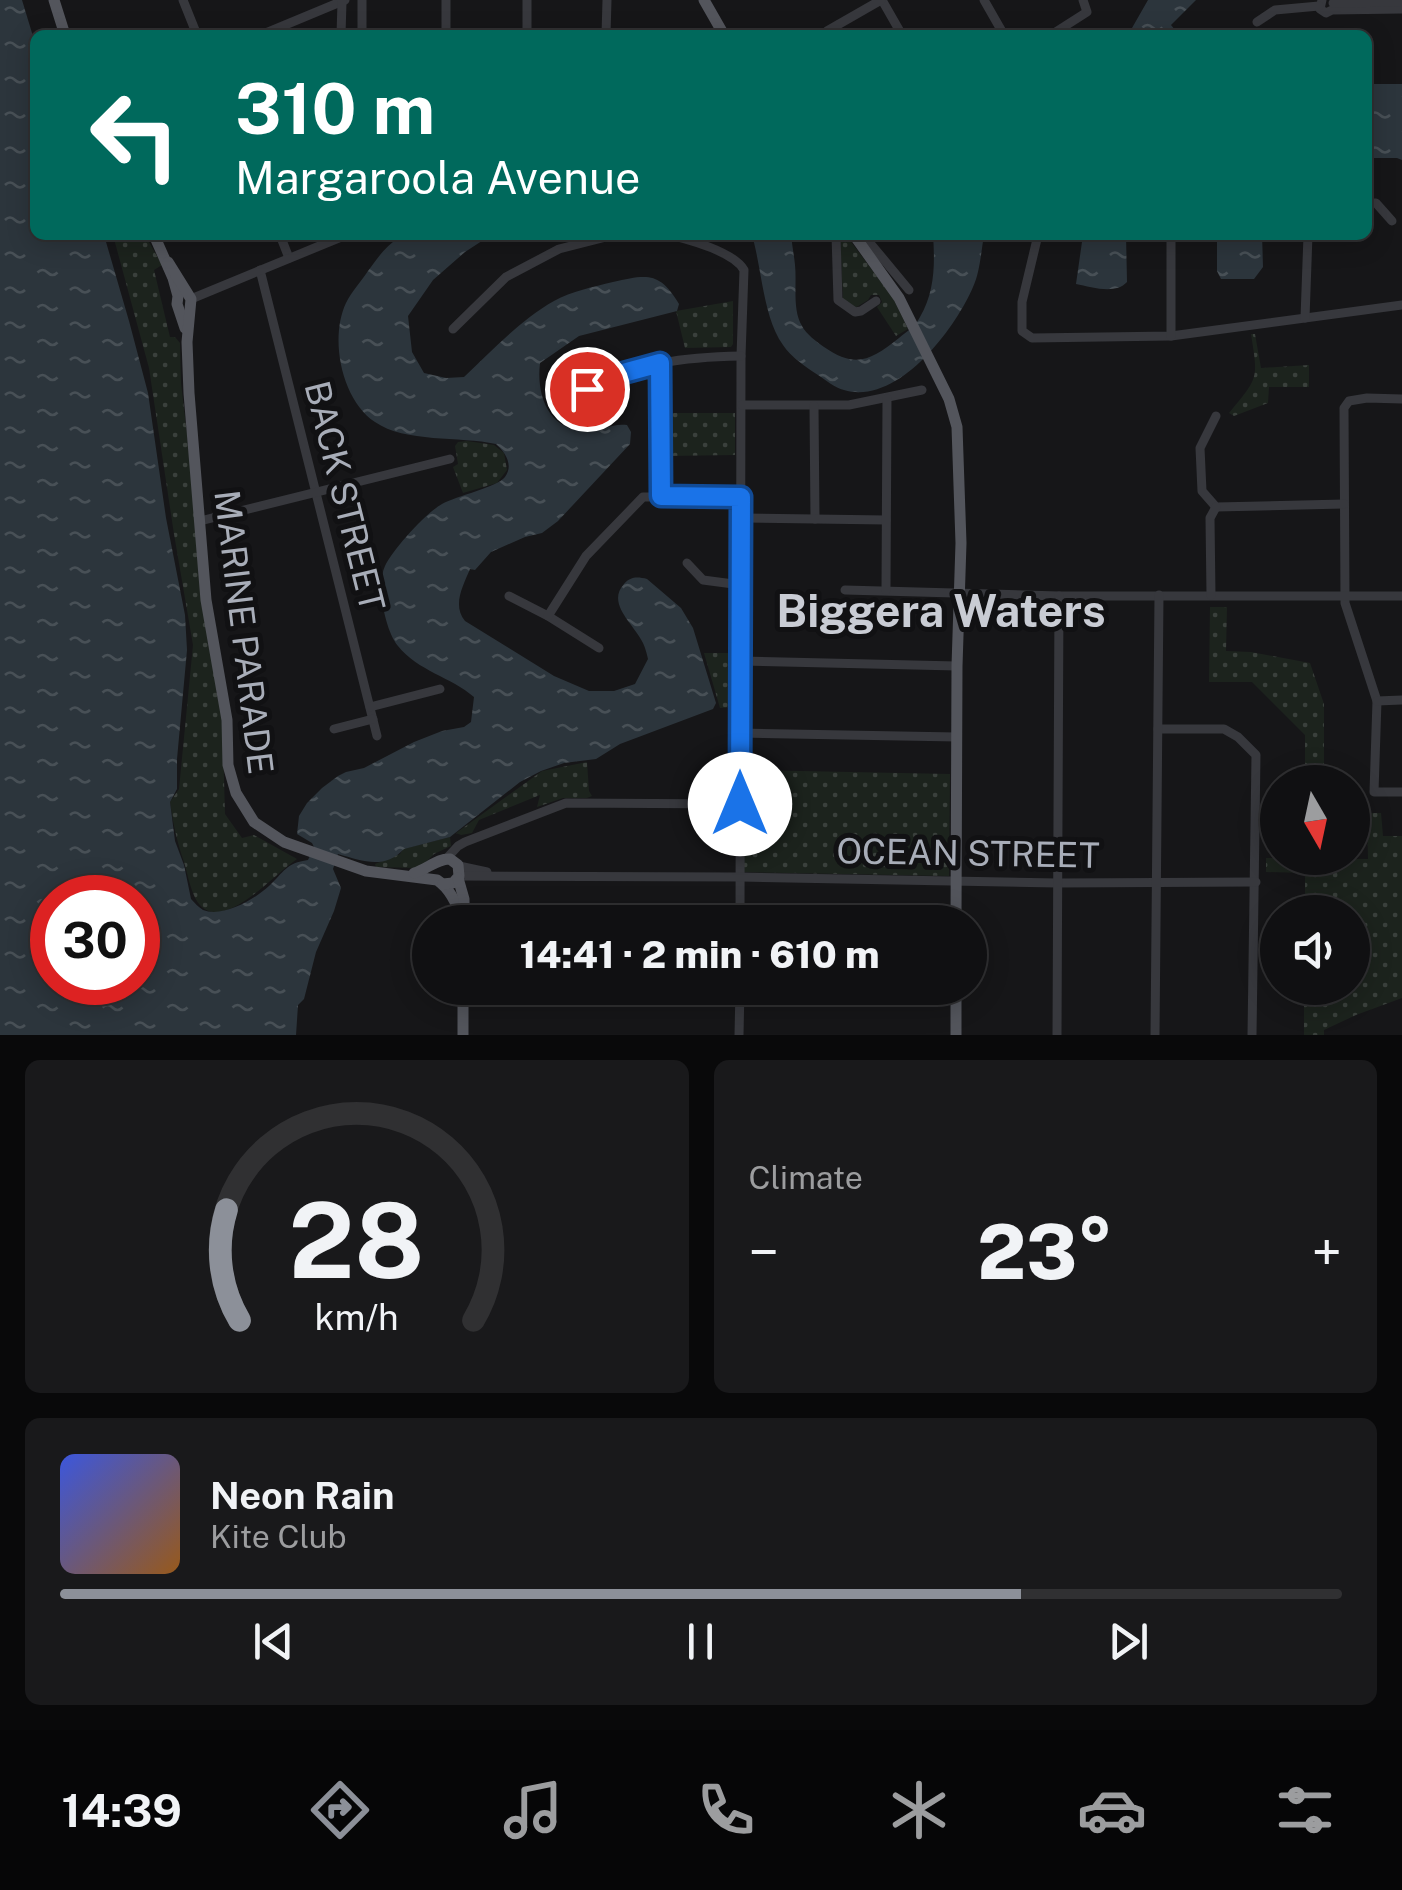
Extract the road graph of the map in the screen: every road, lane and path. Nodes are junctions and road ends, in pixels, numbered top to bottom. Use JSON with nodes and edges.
{"nodes":[{"id":1,"x":54,"y":0,"type":"edge"},
{"id":2,"x":183,"y":0,"type":"edge"},
{"id":3,"x":310,"y":0,"type":"edge"},
{"id":4,"x":362,"y":0,"type":"edge"},
{"id":5,"x":446,"y":0,"type":"edge"},
{"id":6,"x":527,"y":0,"type":"edge"},
{"id":7,"x":607,"y":0,"type":"edge"},
{"id":8,"x":704,"y":0,"type":"edge"},
{"id":9,"x":881,"y":0,"type":"edge"},
{"id":10,"x":984,"y":0,"type":"edge"},
{"id":11,"x":1083,"y":0,"type":"edge"},
{"id":12,"x":343,"y":1,"type":"edge"},
{"id":13,"x":1327,"y":4,"type":"edge"},
{"id":14,"x":1402,"y":5,"type":"edge"},
{"id":15,"x":315,"y":13,"type":"junction"},
{"id":16,"x":1257,"y":22,"type":"dead end"},
{"id":17,"x":63,"y":30,"type":"edge"},
{"id":18,"x":195,"y":30,"type":"edge"},
{"id":19,"x":272,"y":30,"type":"edge"},
{"id":20,"x":342,"y":30,"type":"edge"},
{"id":21,"x":362,"y":30,"type":"edge"},
{"id":22,"x":446,"y":30,"type":"edge"},
{"id":23,"x":527,"y":30,"type":"edge"},
{"id":24,"x":606,"y":30,"type":"edge"},
{"id":25,"x":721,"y":30,"type":"edge"},
{"id":26,"x":830,"y":30,"type":"edge"},
{"id":27,"x":899,"y":30,"type":"edge"},
{"id":28,"x":1001,"y":30,"type":"edge"},
{"id":29,"x":1058,"y":30,"type":"edge"},
{"id":30,"x":1372,"y":203,"type":"edge"},
{"id":31,"x":1392,"y":220,"type":"dead end"},
{"id":32,"x":157,"y":240,"type":"edge"},
{"id":33,"x":282,"y":240,"type":"edge"},
{"id":34,"x":333,"y":240,"type":"edge"},
{"id":35,"x":594,"y":240,"type":"edge"},
{"id":36,"x":689,"y":240,"type":"edge"},
{"id":37,"x":836,"y":240,"type":"edge"},
{"id":38,"x":858,"y":240,"type":"edge"},
{"id":39,"x":866,"y":240,"type":"edge"},
{"id":40,"x":1037,"y":240,"type":"edge"},
{"id":41,"x":1171,"y":240,"type":"edge"},
{"id":42,"x":1308,"y":240,"type":"edge"},
{"id":43,"x":290,"y":258,"type":"junction"},
{"id":44,"x":260,"y":270,"type":"junction"},
{"id":45,"x":910,"y":290,"type":"dead end"},
{"id":46,"x":185,"y":301,"type":"junction"},
{"id":47,"x":876,"y":301,"type":"dead end"},
{"id":48,"x":1402,"y":304,"type":"edge"},
{"id":49,"x":1305,"y":318,"type":"junction"},
{"id":50,"x":453,"y":329,"type":"dead end"},
{"id":51,"x":1171,"y":336,"type":"junction"},
{"id":52,"x":740,"y":356,"type":"junction"},
{"id":53,"x":660,"y":363,"type":"junction"},
{"id":54,"x":587,"y":389,"type":"dead end"},
{"id":55,"x":922,"y":390,"type":"dead end"},
{"id":56,"x":887,"y":398,"type":"junction"},
{"id":57,"x":1402,"y":399,"type":"edge"},
{"id":58,"x":742,"y":405,"type":"junction"},
{"id":59,"x":814,"y":406,"type":"junction"},
{"id":60,"x":1216,"y":416,"type":"dead end"},
{"id":61,"x":450,"y":459,"type":"dead end"},
{"id":62,"x":315,"y":492,"type":"junction"},
{"id":63,"x":661,"y":496,"type":"junction"},
{"id":64,"x":741,"y":497,"type":"junction"},
{"id":65,"x":1344,"y":504,"type":"junction"},
{"id":66,"x":1216,"y":507,"type":"junction"},
{"id":67,"x":741,"y":518,"type":"junction"},
{"id":68,"x":815,"y":519,"type":"junction"},
{"id":69,"x":886,"y":520,"type":"junction"},
{"id":70,"x":200,"y":521,"type":"junction"},
{"id":71,"x":688,"y":563,"type":"dead end"},
{"id":72,"x":742,"y":584,"type":"junction"},
{"id":73,"x":845,"y":590,"type":"dead end"},
{"id":74,"x":886,"y":590,"type":"junction"},
{"id":75,"x":960,"y":593,"type":"junction"},
{"id":76,"x":1211,"y":594,"type":"junction"},
{"id":77,"x":1159,"y":595,"type":"junction"},
{"id":78,"x":509,"y":596,"type":"dead end"},
{"id":79,"x":1059,"y":596,"type":"junction"},
{"id":80,"x":1345,"y":596,"type":"junction"},
{"id":81,"x":1402,"y":596,"type":"edge"},
{"id":82,"x":548,"y":616,"type":"junction"},
{"id":83,"x":599,"y":648,"type":"dead end"},
{"id":84,"x":741,"y":661,"type":"junction"},
{"id":85,"x":956,"y":666,"type":"junction"},
{"id":86,"x":440,"y":689,"type":"dead end"},
{"id":87,"x":1377,"y":700,"type":"junction"},
{"id":88,"x":1402,"y":700,"type":"edge"},
{"id":89,"x":370,"y":707,"type":"junction"},
{"id":90,"x":373,"y":720,"type":"junction"},
{"id":91,"x":334,"y":729,"type":"dead end"},
{"id":92,"x":1158,"y":729,"type":"junction"},
{"id":93,"x":741,"y":733,"type":"junction"},
{"id":94,"x":377,"y":736,"type":"dead end"},
{"id":95,"x":957,"y":737,"type":"junction"},
{"id":96,"x":1402,"y":792,"type":"edge"},
{"id":97,"x":740,"y":804,"type":"junction"},
{"id":98,"x":453,"y":868,"type":"junction"},
{"id":99,"x":404,"y":875,"type":"junction"},
{"id":100,"x":499,"y":875,"type":"junction"},
{"id":101,"x":477,"y":877,"type":"junction"},
{"id":102,"x":740,"y":877,"type":"junction"},
{"id":103,"x":440,"y":882,"type":"junction"},
{"id":104,"x":956,"y":882,"type":"junction"},
{"id":105,"x":1256,"y":882,"type":"junction"},
{"id":106,"x":1058,"y":883,"type":"junction"},
{"id":107,"x":1156,"y":883,"type":"junction"},
{"id":108,"x":464,"y":898,"type":"junction"},
{"id":109,"x":457,"y":905,"type":"edge"},
{"id":110,"x":464,"y":905,"type":"edge"},
{"id":111,"x":740,"y":905,"type":"edge"},
{"id":112,"x":956,"y":905,"type":"edge"},
{"id":113,"x":463,"y":1005,"type":"edge"},
{"id":114,"x":740,"y":1005,"type":"edge"},
{"id":115,"x":956,"y":1005,"type":"edge"},
{"id":116,"x":463,"y":1035,"type":"edge"},
{"id":117,"x":739,"y":1035,"type":"edge"},
{"id":118,"x":956,"y":1035,"type":"edge"},
{"id":119,"x":1057,"y":1035,"type":"edge"},
{"id":120,"x":1156,"y":1035,"type":"edge"},
{"id":121,"x":1252,"y":1035,"type":"edge"}],
"edges":[{"from":1,"to":17,"type":"main road"},
{"from":2,"to":18,"type":"street"},
{"from":3,"to":15,"type":"street"},
{"from":4,"to":21,"type":"street"},
{"from":5,"to":22,"type":"street"},
{"from":6,"to":23,"type":"street"},
{"from":7,"to":24,"type":"street"},
{"from":8,"to":25,"type":"main road"},
{"from":9,"to":26,"type":"street"},
{"from":9,"to":27,"type":"street"},
{"from":10,"to":28,"type":"street"},
{"from":11,"to":29,"type":"street"},
{"from":12,"to":15,"type":"street"},
{"from":12,"to":20,"type":"street"},
{"from":13,"to":14,"type":"street"},
{"from":13,"to":16,"type":"street"},
{"from":15,"to":19,"type":"street"},
{"from":30,"to":31,"type":"street"},
{"from":32,"to":46,"type":"main road"},
{"from":33,"to":43,"type":"street"},
{"from":34,"to":43,"type":"street"},
{"from":35,"to":50,"type":"street"},
{"from":36,"to":52,"type":"street"},
{"from":37,"to":47,"type":"street"},
{"from":38,"to":75,"type":"main road"},
{"from":39,"to":45,"type":"street"},
{"from":40,"to":51,"type":"street"},
{"from":41,"to":51,"type":"street"},
{"from":42,"to":49,"type":"street"},
{"from":43,"to":44,"type":"street"},
{"from":44,"to":46,"type":"street"},
{"from":44,"to":62,"type":"street","name":"BACK STREET"},
{"from":46,"to":70,"type":"main road","name":"MARINE PARADE"},
{"from":48,"to":49,"type":"street"},
{"from":49,"to":51,"type":"street"},
{"from":52,"to":53,"type":"street"},
{"from":52,"to":58,"type":"street"},
{"from":53,"to":54,"type":"street"},
{"from":53,"to":63,"type":"street"},
{"from":55,"to":56,"type":"street"},
{"from":56,"to":59,"type":"street"},
{"from":56,"to":69,"type":"street"},
{"from":57,"to":65,"type":"street"},
{"from":58,"to":59,"type":"street"},
{"from":58,"to":64,"type":"street"},
{"from":59,"to":68,"type":"street"},
{"from":60,"to":66,"type":"street"},
{"from":61,"to":62,"type":"street"},
{"from":62,"to":70,"type":"street"},
{"from":62,"to":89,"type":"street","name":"BACK STREET"},
{"from":63,"to":64,"type":"street"},
{"from":63,"to":82,"type":"street"},
{"from":64,"to":67,"type":"street"},
{"from":65,"to":66,"type":"street"},
{"from":65,"to":80,"type":"street"},
{"from":66,"to":76,"type":"street"},
{"from":67,"to":68,"type":"street"},
{"from":67,"to":72,"type":"street"},
{"from":68,"to":69,"type":"street"},
{"from":69,"to":74,"type":"street"},
{"from":70,"to":99,"type":"main road","name":"MARINE PARADE"},
{"from":71,"to":72,"type":"street"},
{"from":72,"to":84,"type":"street"},
{"from":73,"to":74,"type":"street"},
{"from":74,"to":75,"type":"street"},
{"from":75,"to":79,"type":"street"},
{"from":75,"to":85,"type":"main road"},
{"from":76,"to":77,"type":"street"},
{"from":76,"to":80,"type":"street"},
{"from":77,"to":79,"type":"street"},
{"from":77,"to":92,"type":"street"},
{"from":78,"to":82,"type":"street"},
{"from":79,"to":106,"type":"street"},
{"from":80,"to":81,"type":"street"},
{"from":80,"to":87,"type":"street"},
{"from":82,"to":83,"type":"street"},
{"from":84,"to":85,"type":"street"},
{"from":84,"to":93,"type":"street"},
{"from":85,"to":95,"type":"main road"},
{"from":86,"to":89,"type":"street"},
{"from":87,"to":88,"type":"street"},
{"from":87,"to":96,"type":"street"},
{"from":89,"to":90,"type":"street","name":"BACK STREET"},
{"from":90,"to":91,"type":"street"},
{"from":90,"to":94,"type":"street","name":"BACK STREET"},
{"from":92,"to":105,"type":"street"},
{"from":92,"to":107,"type":"street"},
{"from":93,"to":95,"type":"street"},
{"from":93,"to":97,"type":"street"},
{"from":95,"to":104,"type":"main road"},
{"from":97,"to":98,"type":"street"},
{"from":97,"to":102,"type":"street"},
{"from":98,"to":99,"type":"main road"},
{"from":98,"to":100,"type":"street","name":"OCEAN STREET"},
{"from":98,"to":101,"type":"street","name":"OCEAN STREET"},
{"from":98,"to":103,"type":"main road"},
{"from":98,"to":103,"type":"main road"},
{"from":98,"to":108,"type":"main road"},
{"from":99,"to":103,"type":"main road","name":"MARINE PARADE"},
{"from":100,"to":101,"type":"street","name":"OCEAN STREET"},
{"from":100,"to":102,"type":"street","name":"OCEAN STREET"},
{"from":101,"to":108,"type":"street"},
{"from":102,"to":104,"type":"street","name":"OCEAN STREET"},
{"from":102,"to":111,"type":"street"},
{"from":103,"to":109,"type":"main road"},
{"from":104,"to":106,"type":"street","name":"OCEAN STREET"},
{"from":104,"to":112,"type":"main road"},
{"from":105,"to":107,"type":"street","name":"OCEAN STREET"},
{"from":105,"to":121,"type":"street"},
{"from":106,"to":107,"type":"street","name":"OCEAN STREET"},
{"from":106,"to":119,"type":"street"},
{"from":107,"to":120,"type":"street"},
{"from":108,"to":110,"type":"main road"},
{"from":113,"to":116,"type":"main road"},
{"from":114,"to":117,"type":"street"},
{"from":115,"to":118,"type":"main road"}]}
